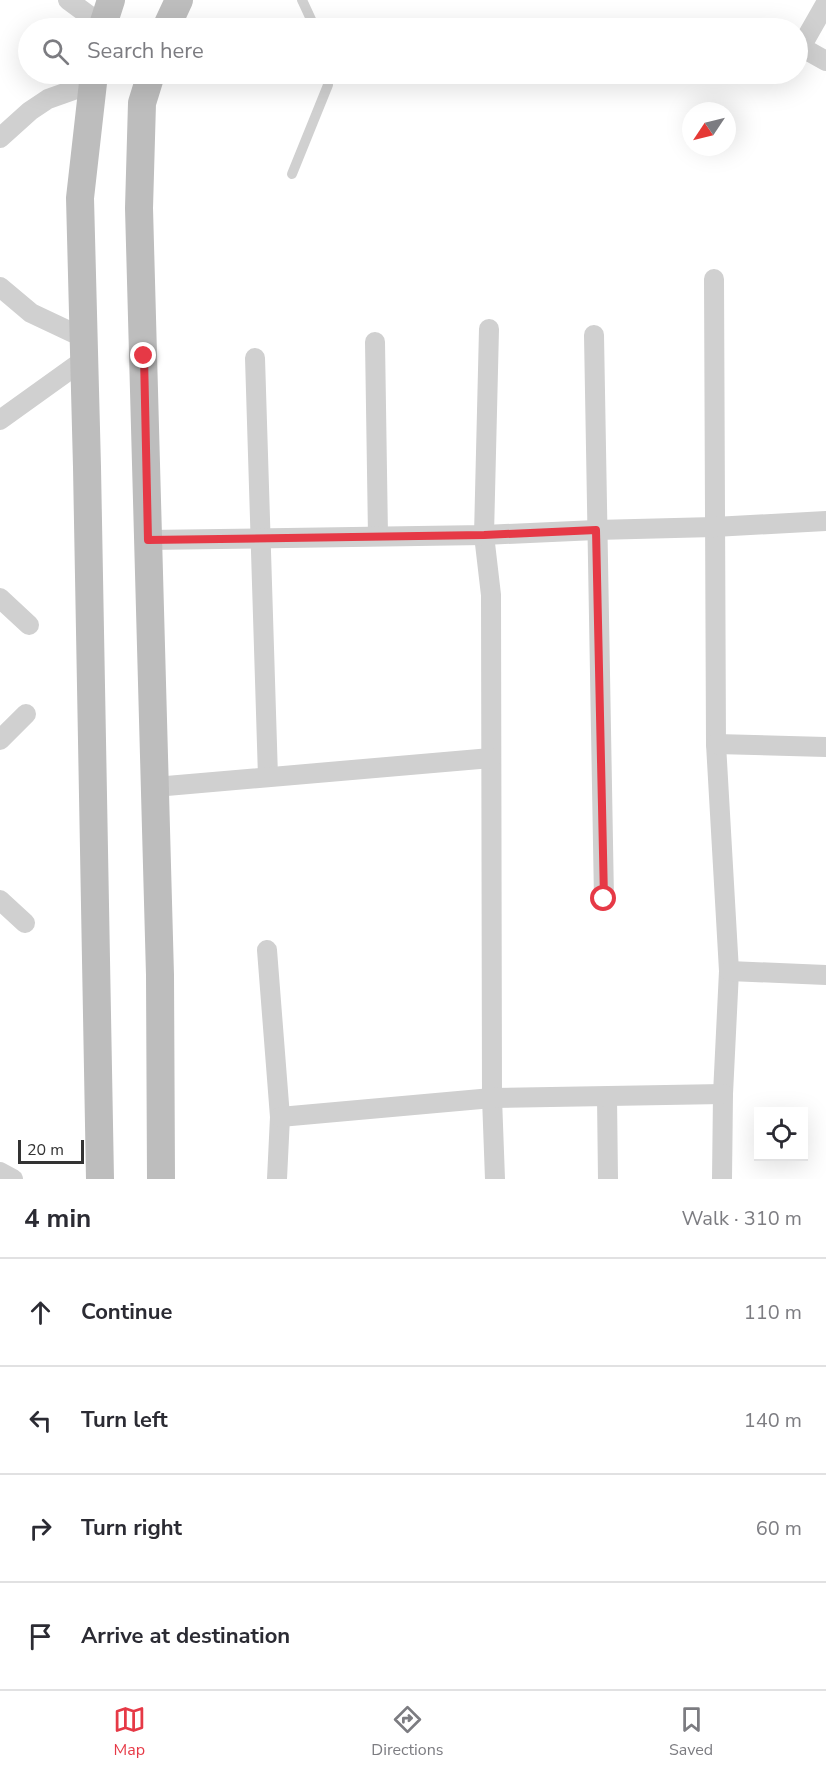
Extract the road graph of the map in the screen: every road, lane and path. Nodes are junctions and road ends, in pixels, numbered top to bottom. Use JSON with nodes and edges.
{"nodes":[{"id":1,"x":68,"y":0,"type":"edge"},
{"id":2,"x":179,"y":0,"type":"edge"},
{"id":3,"x":302,"y":0,"type":"edge"},
{"id":4,"x":826,"y":3,"type":"edge"},
{"id":5,"x":105,"y":18,"type":"edge"},
{"id":6,"x":171,"y":18,"type":"edge"},
{"id":7,"x":310,"y":18,"type":"edge"},
{"id":8,"x":808,"y":34,"type":"edge"},
{"id":9,"x":808,"y":50,"type":"edge"},
{"id":10,"x":826,"y":61,"type":"edge"},
{"id":11,"x":80,"y":84,"type":"edge"},
{"id":12,"x":92,"y":84,"type":"edge"},
{"id":13,"x":148,"y":84,"type":"edge"},
{"id":14,"x":328,"y":84,"type":"edge"},
{"id":15,"x":0,"y":138,"type":"edge"},
{"id":16,"x":292,"y":174,"type":"dead end"},
{"id":17,"x":714,"y":279,"type":"dead end"},
{"id":18,"x":0,"y":287,"type":"edge"},
{"id":19,"x":489,"y":329,"type":"dead end"},
{"id":20,"x":594,"y":335,"type":"dead end"},
{"id":21,"x":375,"y":342,"type":"dead end"},
{"id":22,"x":84,"y":348,"type":"junction"},
{"id":23,"x":255,"y":358,"type":"dead end"},
{"id":24,"x":0,"y":420,"type":"edge"},
{"id":25,"x":826,"y":521,"type":"edge"},
{"id":26,"x":714,"y":528,"type":"junction"},
{"id":27,"x":596,"y":530,"type":"junction"},
{"id":28,"x":484,"y":535,"type":"junction"},
{"id":29,"x":378,"y":536,"type":"junction"},
{"id":30,"x":261,"y":539,"type":"junction"},
{"id":31,"x":148,"y":540,"type":"junction"},
{"id":32,"x":0,"y":598,"type":"edge"},
{"id":33,"x":29,"y":625,"type":"dead end"},
{"id":34,"x":26,"y":714,"type":"dead end"},
{"id":35,"x":0,"y":740,"type":"edge"},
{"id":36,"x":716,"y":744,"type":"junction"},
{"id":37,"x":826,"y":747,"type":"edge"},
{"id":38,"x":491,"y":758,"type":"junction"},
{"id":39,"x":268,"y":777,"type":"junction"},
{"id":40,"x":155,"y":787,"type":"junction"},
{"id":41,"x":604,"y":899,"type":"dead end"},
{"id":42,"x":0,"y":900,"type":"edge"},
{"id":43,"x":25,"y":923,"type":"dead end"},
{"id":44,"x":267,"y":950,"type":"dead end"},
{"id":45,"x":729,"y":971,"type":"junction"},
{"id":46,"x":826,"y":975,"type":"edge"},
{"id":47,"x":723,"y":1094,"type":"junction"},
{"id":48,"x":607,"y":1097,"type":"junction"},
{"id":49,"x":492,"y":1098,"type":"junction"},
{"id":50,"x":280,"y":1117,"type":"junction"},
{"id":51,"x":0,"y":1172,"type":"edge"},
{"id":52,"x":14,"y":1179,"type":"edge"},
{"id":53,"x":100,"y":1179,"type":"edge"},
{"id":54,"x":161,"y":1179,"type":"edge"},
{"id":55,"x":277,"y":1179,"type":"edge"},
{"id":56,"x":495,"y":1179,"type":"edge"},
{"id":57,"x":608,"y":1179,"type":"edge"},
{"id":58,"x":722,"y":1179,"type":"edge"}],
"edges":[{"from":1,"to":5,"type":"street"},
{"from":2,"to":6,"type":"main road"},
{"from":3,"to":7,"type":"lane"},
{"from":4,"to":8,"type":"street"},
{"from":9,"to":10,"type":"street"},
{"from":11,"to":15,"type":"street"},
{"from":12,"to":22,"type":"main road"},
{"from":13,"to":31,"type":"main road"},
{"from":14,"to":16,"type":"lane"},
{"from":17,"to":26,"type":"street"},
{"from":18,"to":22,"type":"street"},
{"from":19,"to":28,"type":"street"},
{"from":20,"to":27,"type":"street"},
{"from":21,"to":29,"type":"street"},
{"from":22,"to":24,"type":"street"},
{"from":22,"to":53,"type":"main road"},
{"from":23,"to":30,"type":"street"},
{"from":25,"to":26,"type":"street"},
{"from":26,"to":27,"type":"street"},
{"from":26,"to":36,"type":"street"},
{"from":27,"to":28,"type":"street"},
{"from":27,"to":41,"type":"street"},
{"from":28,"to":29,"type":"street"},
{"from":28,"to":38,"type":"street"},
{"from":29,"to":30,"type":"street"},
{"from":30,"to":31,"type":"street"},
{"from":30,"to":39,"type":"street"},
{"from":31,"to":40,"type":"main road"},
{"from":32,"to":33,"type":"street"},
{"from":34,"to":35,"type":"street"},
{"from":36,"to":37,"type":"street"},
{"from":36,"to":45,"type":"street"},
{"from":38,"to":39,"type":"street"},
{"from":38,"to":49,"type":"street"},
{"from":39,"to":40,"type":"street"},
{"from":40,"to":54,"type":"main road"},
{"from":42,"to":43,"type":"street"},
{"from":44,"to":50,"type":"street"},
{"from":45,"to":46,"type":"street"},
{"from":45,"to":47,"type":"street"},
{"from":47,"to":48,"type":"street"},
{"from":47,"to":58,"type":"street"},
{"from":48,"to":49,"type":"street"},
{"from":48,"to":57,"type":"street"},
{"from":49,"to":50,"type":"street"},
{"from":49,"to":56,"type":"street"},
{"from":50,"to":55,"type":"street"},
{"from":51,"to":52,"type":"street"}]}
